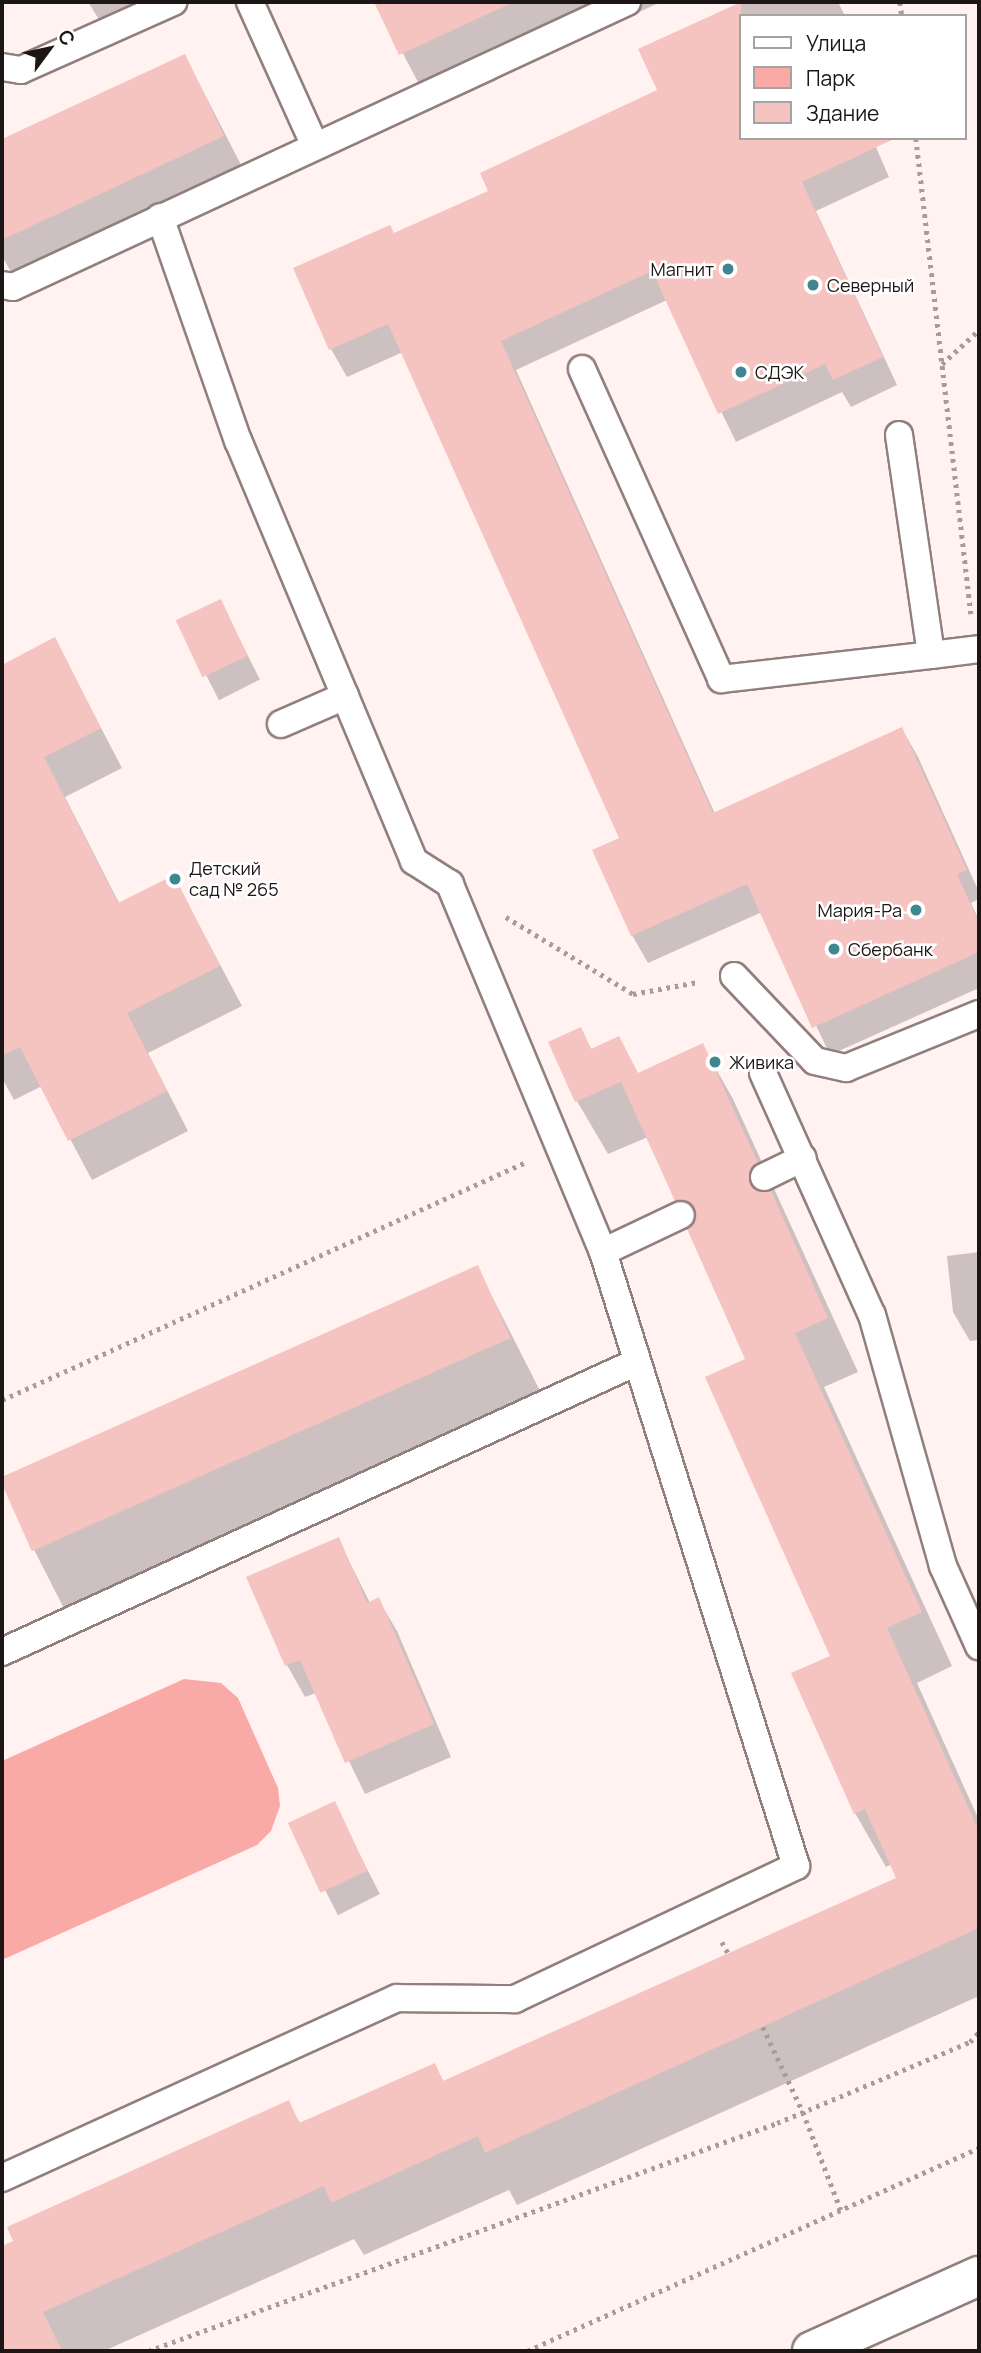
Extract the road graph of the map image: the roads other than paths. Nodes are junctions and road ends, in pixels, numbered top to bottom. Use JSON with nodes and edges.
{"nodes":[{"id":1,"x":173,"y":2,"type":"edge"},
{"id":2,"x":250,"y":2,"type":"edge"},
{"id":3,"x":627,"y":2,"type":"edge"},
{"id":4,"x":2,"y":67,"type":"edge"},
{"id":5,"x":315,"y":145,"type":"junction"},
{"id":6,"x":160,"y":217,"type":"junction"},
{"id":7,"x":2,"y":285,"type":"edge"},
{"id":8,"x":582,"y":369,"type":"dead end"},
{"id":9,"x":899,"y":435,"type":"dead end"},
{"id":10,"x":977,"y":649,"type":"edge"},
{"id":11,"x":931,"y":655,"type":"junction"},
{"id":12,"x":345,"y":696,"type":"junction"},
{"id":13,"x":281,"y":724,"type":"dead end"},
{"id":14,"x":734,"y":976,"type":"road end"},
{"id":15,"x":979,"y":1014,"type":"edge"},
{"id":16,"x":763,"y":1073,"type":"dead end"},
{"id":17,"x":803,"y":1158,"type":"junction"},
{"id":18,"x":764,"y":1177,"type":"dead end"},
{"id":19,"x":681,"y":1215,"type":"dead end"},
{"id":20,"x":603,"y":1252,"type":"junction"},
{"id":21,"x":637,"y":1362,"type":"junction"},
{"id":22,"x":979,"y":1646,"type":"edge"},
{"id":23,"x":2,"y":1652,"type":"edge"},
{"id":24,"x":2,"y":2178,"type":"edge"},
{"id":25,"x":979,"y":2276,"type":"edge"},
{"id":26,"x":812,"y":2351,"type":"edge"}],
"edges":[{"from":1,"to":4,"type":"lane"},
{"from":2,"to":5,"type":"lane"},
{"from":3,"to":5,"type":"lane"},
{"from":5,"to":6,"type":"lane"},
{"from":6,"to":7,"type":"lane"},
{"from":6,"to":12,"type":"lane"},
{"from":8,"to":11,"type":"lane"},
{"from":9,"to":11,"type":"lane"},
{"from":10,"to":11,"type":"lane"},
{"from":12,"to":13,"type":"lane"},
{"from":12,"to":20,"type":"lane"},
{"from":14,"to":15,"type":"lane"},
{"from":16,"to":17,"type":"lane"},
{"from":17,"to":18,"type":"lane"},
{"from":17,"to":22,"type":"lane"},
{"from":19,"to":20,"type":"lane"},
{"from":20,"to":21,"type":"lane"},
{"from":21,"to":23,"type":"lane"},
{"from":21,"to":24,"type":"lane"},
{"from":25,"to":26,"type":"street"}]}
